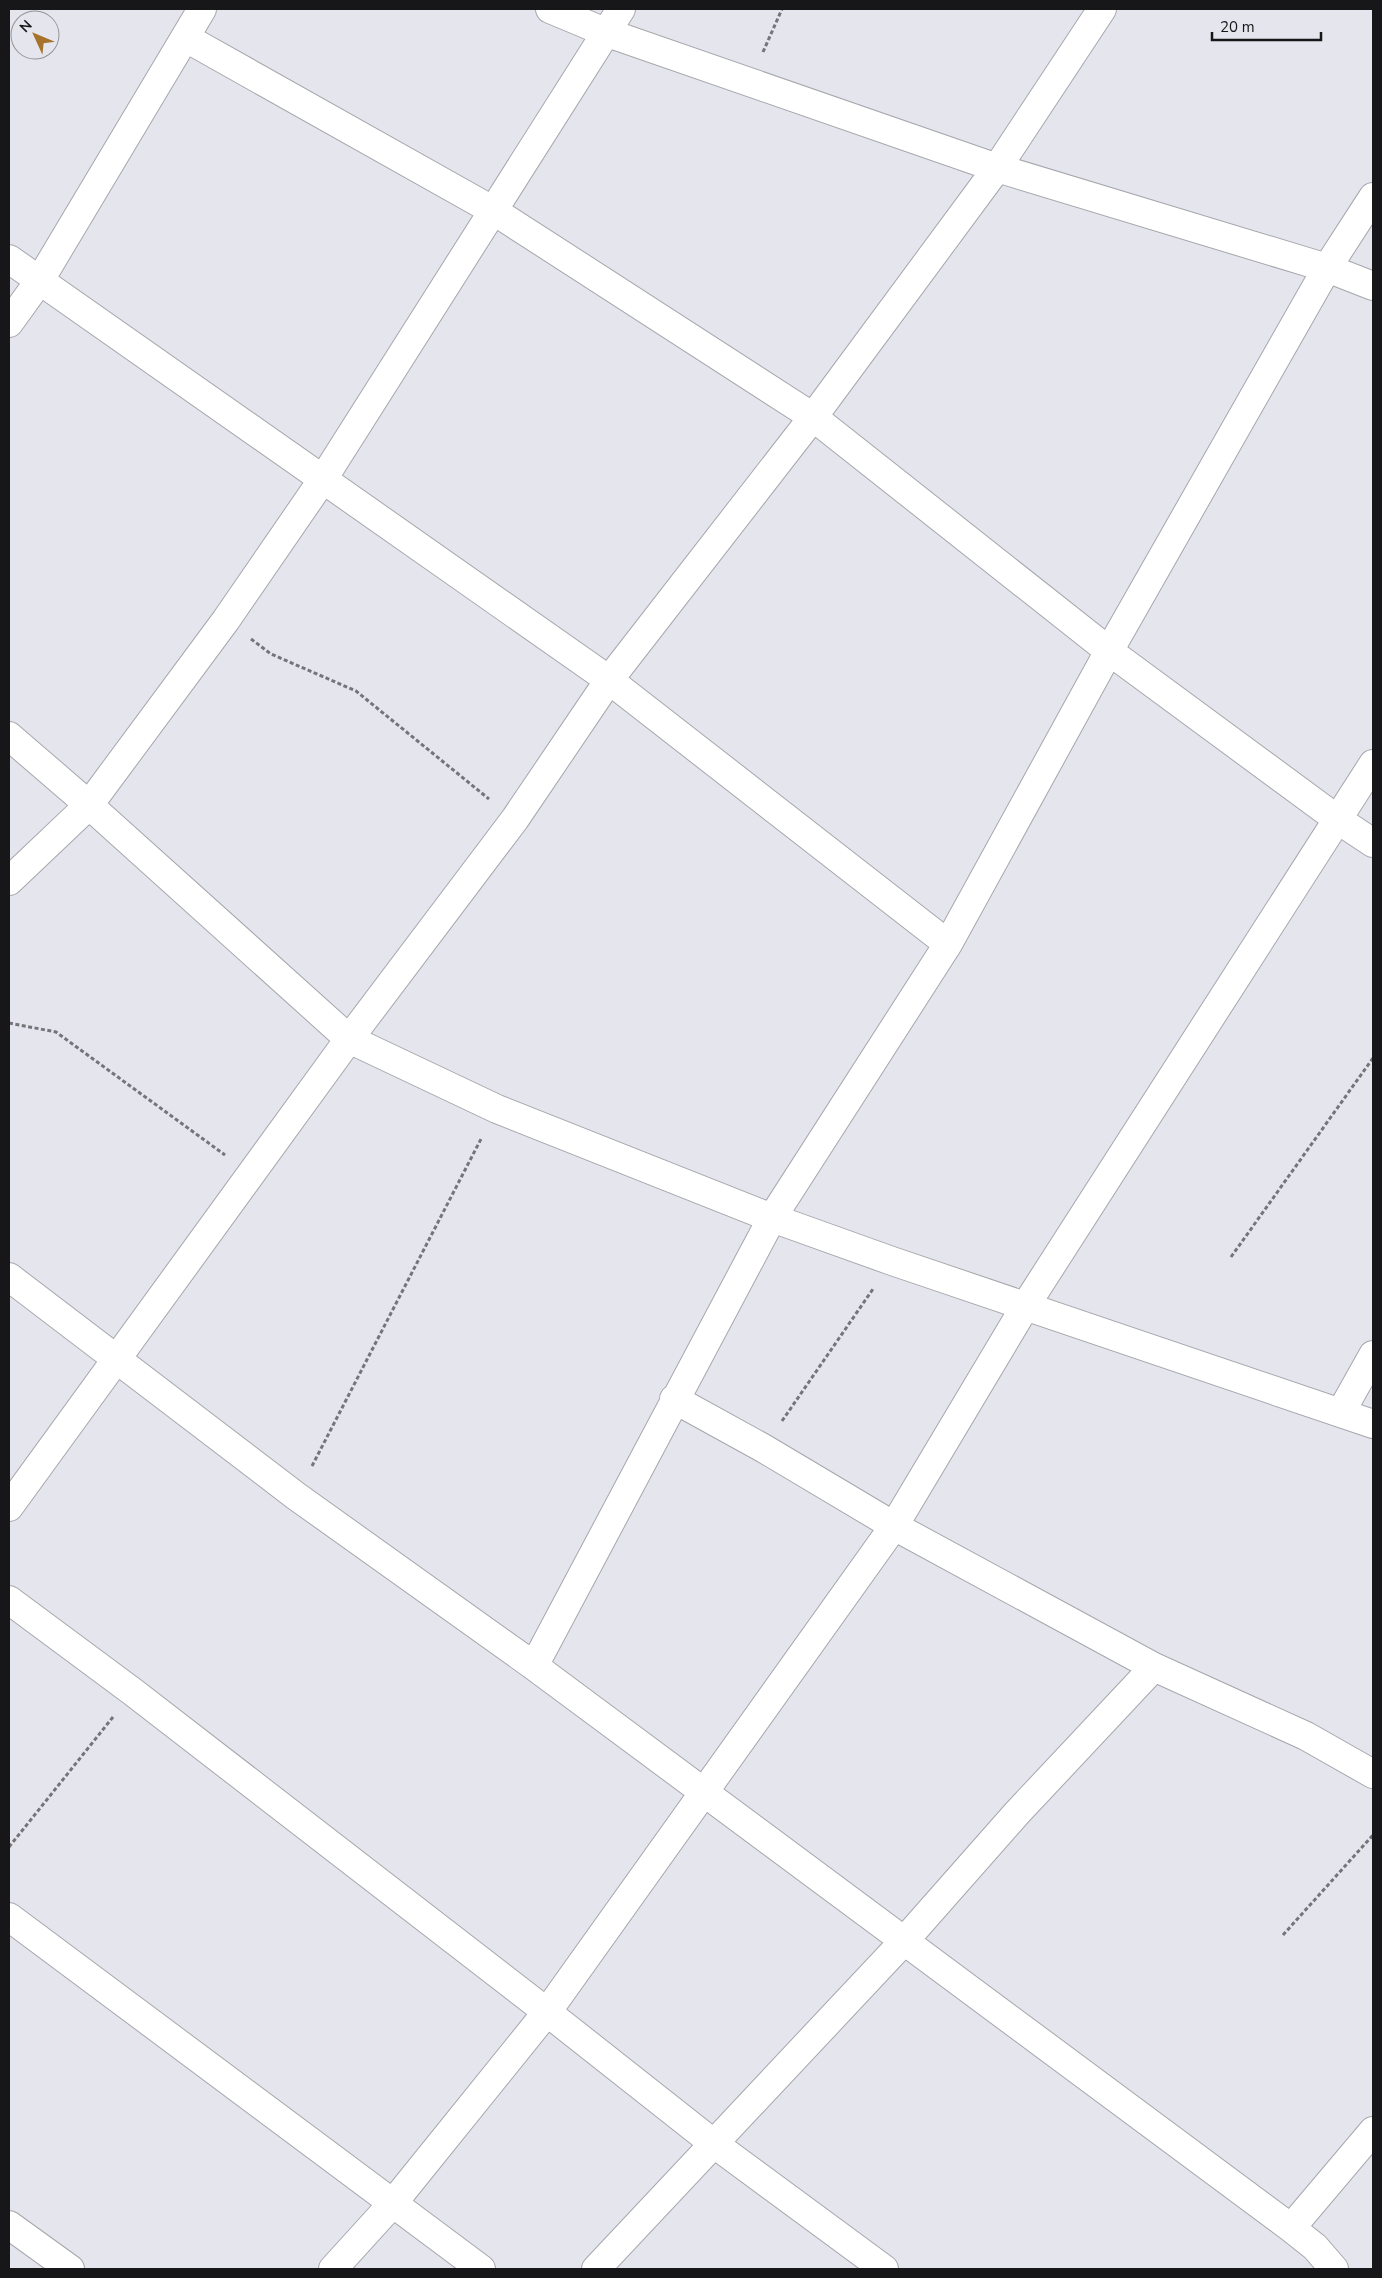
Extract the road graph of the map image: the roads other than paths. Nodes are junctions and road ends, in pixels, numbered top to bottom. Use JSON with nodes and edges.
{"nodes":[{"id":1,"x":550,"y":9,"type":"edge"},
{"id":2,"x":621,"y":9,"type":"edge"},
{"id":3,"x":1102,"y":9,"type":"edge"},
{"id":4,"x":200,"y":10,"type":"edge"},
{"id":5,"x":605,"y":32,"type":"junction"},
{"id":6,"x":186,"y":38,"type":"junction"},
{"id":7,"x":997,"y":168,"type":"junction"},
{"id":8,"x":1373,"y":197,"type":"edge"},
{"id":9,"x":494,"y":211,"type":"junction"},
{"id":10,"x":9,"y":259,"type":"edge"},
{"id":11,"x":1327,"y":268,"type":"junction"},
{"id":12,"x":40,"y":280,"type":"junction"},
{"id":13,"x":1373,"y":286,"type":"edge"},
{"id":14,"x":9,"y":323,"type":"edge"},
{"id":15,"x":813,"y":417,"type":"junction"},
{"id":16,"x":323,"y":479,"type":"junction"},
{"id":17,"x":1109,"y":651,"type":"junction"},
{"id":18,"x":608,"y":680,"type":"junction"},
{"id":19,"x":9,"y":736,"type":"edge"},
{"id":20,"x":1373,"y":764,"type":"edge"},
{"id":21,"x":89,"y":805,"type":"junction"},
{"id":22,"x":1337,"y":820,"type":"junction"},
{"id":23,"x":1373,"y":844,"type":"edge"},
{"id":24,"x":9,"y":881,"type":"edge"},
{"id":25,"x":948,"y":944,"type":"junction"},
{"id":26,"x":349,"y":1039,"type":"junction"},
{"id":27,"x":772,"y":1218,"type":"junction"},
{"id":28,"x":9,"y":1277,"type":"edge"},
{"id":29,"x":1026,"y":1305,"type":"junction"},
{"id":30,"x":1373,"y":1355,"type":"edge"},
{"id":31,"x":118,"y":1360,"type":"junction"},
{"id":32,"x":674,"y":1399,"type":"junction"},
{"id":33,"x":1341,"y":1412,"type":"junction"},
{"id":34,"x":1373,"y":1424,"type":"edge"},
{"id":35,"x":9,"y":1507,"type":"edge"},
{"id":36,"x":894,"y":1526,"type":"junction"},
{"id":37,"x":9,"y":1600,"type":"edge"},
{"id":38,"x":534,"y":1666,"type":"junction"},
{"id":39,"x":1154,"y":1667,"type":"junction"},
{"id":40,"x":1373,"y":1774,"type":"edge"},
{"id":41,"x":704,"y":1794,"type":"junction"},
{"id":42,"x":9,"y":1917,"type":"edge"},
{"id":43,"x":905,"y":1940,"type":"junction"},
{"id":44,"x":547,"y":2012,"type":"junction"},
{"id":45,"x":1373,"y":2131,"type":"edge"},
{"id":46,"x":713,"y":2143,"type":"junction"},
{"id":47,"x":393,"y":2203,"type":"junction"},
{"id":48,"x":9,"y":2225,"type":"edge"},
{"id":49,"x":1291,"y":2228,"type":"junction"},
{"id":50,"x":70,"y":2269,"type":"edge"},
{"id":51,"x":333,"y":2269,"type":"edge"},
{"id":52,"x":481,"y":2269,"type":"edge"},
{"id":53,"x":596,"y":2269,"type":"edge"},
{"id":54,"x":884,"y":2269,"type":"edge"},
{"id":55,"x":1334,"y":2269,"type":"edge"}],
"edges":[{"from":1,"to":5,"type":"street"},
{"from":2,"to":5,"type":"street"},
{"from":3,"to":7,"type":"street"},
{"from":4,"to":6,"type":"street"},
{"from":5,"to":7,"type":"street"},
{"from":5,"to":9,"type":"street"},
{"from":6,"to":9,"type":"street"},
{"from":6,"to":12,"type":"street"},
{"from":7,"to":11,"type":"street"},
{"from":7,"to":15,"type":"street"},
{"from":8,"to":11,"type":"street"},
{"from":9,"to":15,"type":"street"},
{"from":9,"to":16,"type":"street"},
{"from":10,"to":12,"type":"street"},
{"from":11,"to":13,"type":"street"},
{"from":11,"to":17,"type":"street"},
{"from":12,"to":14,"type":"street"},
{"from":12,"to":16,"type":"street"},
{"from":15,"to":17,"type":"street"},
{"from":15,"to":18,"type":"street"},
{"from":16,"to":18,"type":"street"},
{"from":16,"to":21,"type":"street"},
{"from":17,"to":22,"type":"street"},
{"from":17,"to":25,"type":"street"},
{"from":18,"to":25,"type":"street"},
{"from":18,"to":26,"type":"street"},
{"from":19,"to":21,"type":"street"},
{"from":20,"to":22,"type":"street"},
{"from":21,"to":24,"type":"street"},
{"from":21,"to":26,"type":"street"},
{"from":22,"to":23,"type":"street"},
{"from":22,"to":29,"type":"street"},
{"from":25,"to":27,"type":"street"},
{"from":26,"to":27,"type":"street"},
{"from":26,"to":31,"type":"street"},
{"from":27,"to":29,"type":"street"},
{"from":27,"to":32,"type":"street"},
{"from":28,"to":31,"type":"street"},
{"from":29,"to":33,"type":"street"},
{"from":29,"to":36,"type":"street"},
{"from":30,"to":33,"type":"street"},
{"from":31,"to":35,"type":"street"},
{"from":31,"to":38,"type":"street"},
{"from":32,"to":36,"type":"street"},
{"from":32,"to":38,"type":"street"},
{"from":33,"to":34,"type":"street"},
{"from":36,"to":39,"type":"street"},
{"from":36,"to":41,"type":"street"},
{"from":37,"to":44,"type":"street"},
{"from":38,"to":41,"type":"street"},
{"from":39,"to":40,"type":"street"},
{"from":39,"to":43,"type":"street"},
{"from":41,"to":43,"type":"street"},
{"from":41,"to":44,"type":"street"},
{"from":42,"to":47,"type":"street"},
{"from":43,"to":46,"type":"street"},
{"from":43,"to":49,"type":"street"},
{"from":44,"to":46,"type":"street"},
{"from":44,"to":47,"type":"street"},
{"from":45,"to":49,"type":"street"},
{"from":46,"to":53,"type":"street"},
{"from":46,"to":54,"type":"street"},
{"from":47,"to":51,"type":"street"},
{"from":47,"to":52,"type":"street"},
{"from":48,"to":50,"type":"street"},
{"from":49,"to":55,"type":"street"}]}
